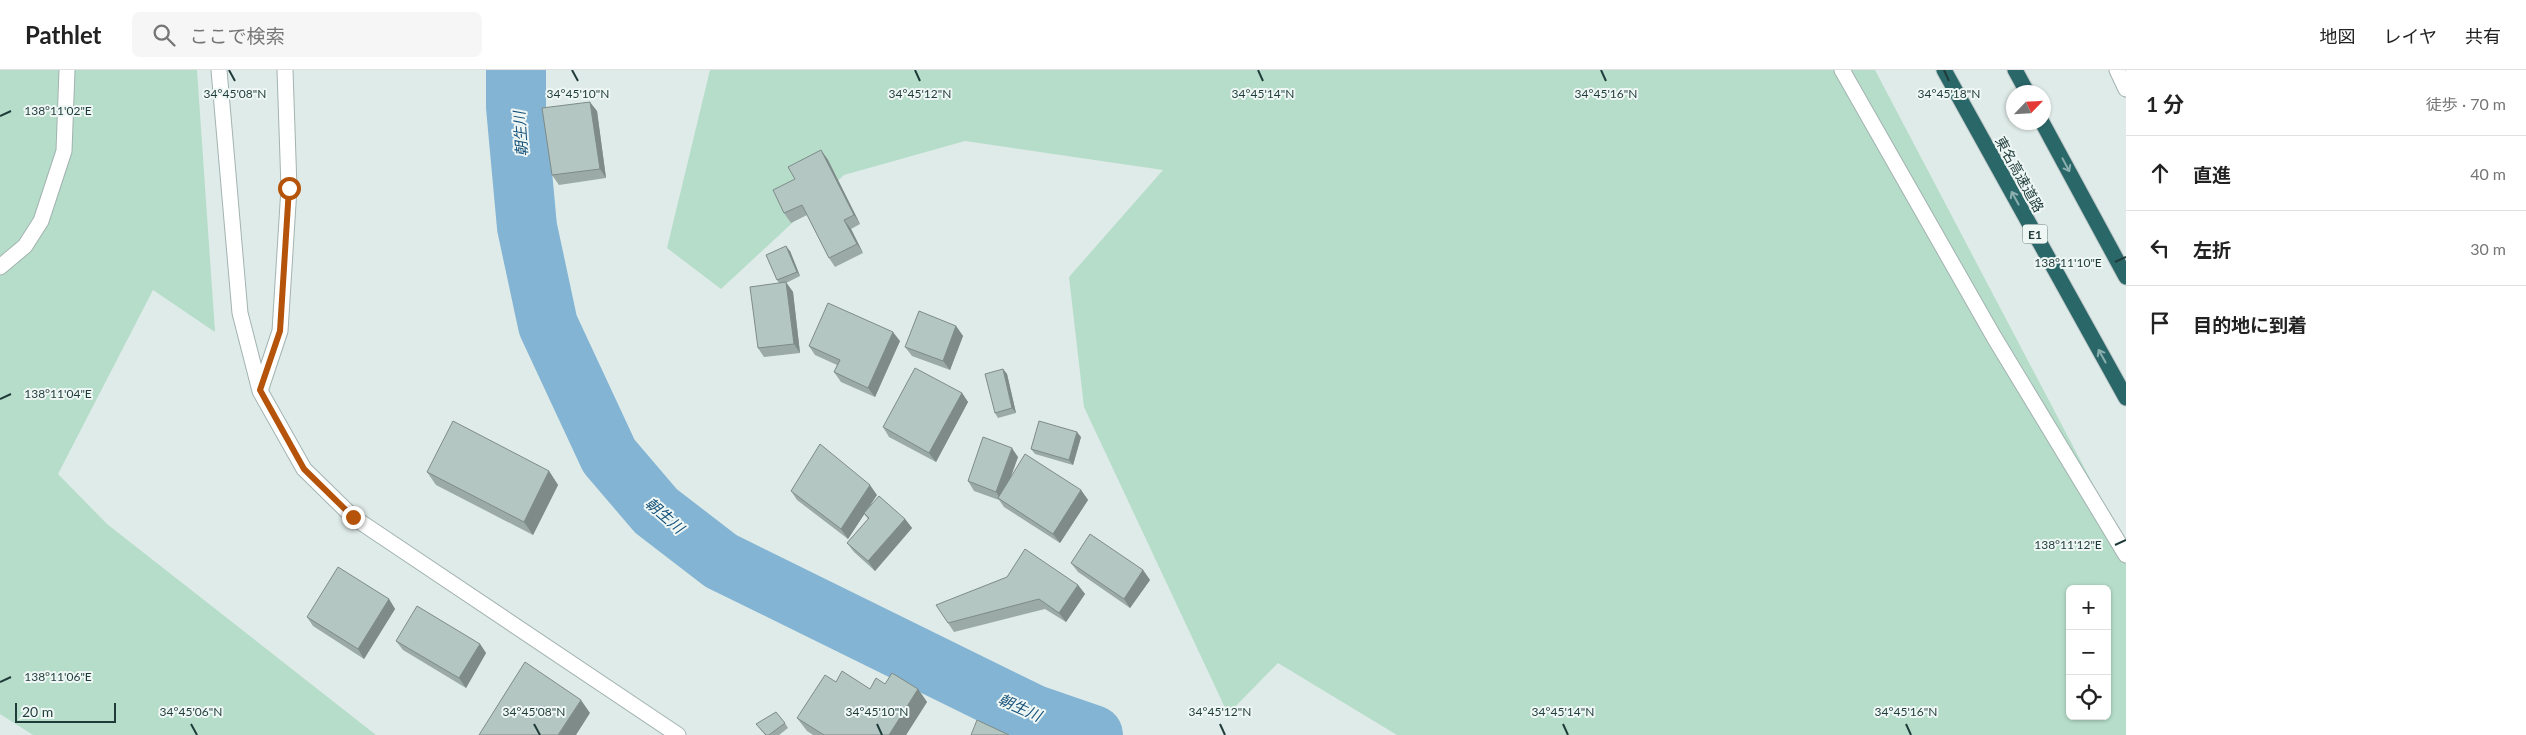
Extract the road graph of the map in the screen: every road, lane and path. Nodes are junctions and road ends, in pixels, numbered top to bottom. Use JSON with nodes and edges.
{"nodes":[{"id":1,"x":67,"y":70,"type":"edge"},
{"id":2,"x":219,"y":70,"type":"edge"},
{"id":3,"x":286,"y":70,"type":"edge"},
{"id":4,"x":1842,"y":70,"type":"edge"},
{"id":5,"x":1944,"y":70,"type":"edge"},
{"id":6,"x":2015,"y":70,"type":"edge"},
{"id":7,"x":2117,"y":70,"type":"edge"},
{"id":8,"x":2022,"y":85,"type":"edge"},
{"id":9,"x":2126,"y":89,"type":"edge"},
{"id":10,"x":2046,"y":130,"type":"edge"},
{"id":11,"x":0,"y":266,"type":"edge"},
{"id":12,"x":2126,"y":277,"type":"edge"},
{"id":13,"x":260,"y":390,"type":"junction"},
{"id":14,"x":2126,"y":398,"type":"edge"},
{"id":15,"x":2126,"y":555,"type":"edge"},
{"id":16,"x":678,"y":735,"type":"edge"}],
"edges":[{"from":1,"to":11,"type":"street"},
{"from":2,"to":13,"type":"street"},
{"from":3,"to":13,"type":"street"},
{"from":4,"to":15,"type":"street"},
{"from":14,"to":5,"type":"highway","name":"東名高速道路","number":"E1","one_way":true},
{"from":6,"to":8,"type":"highway"},
{"from":7,"to":9,"type":"street"},
{"from":10,"to":12,"type":"highway","one_way":true},
{"from":13,"to":16,"type":"street"}]}
